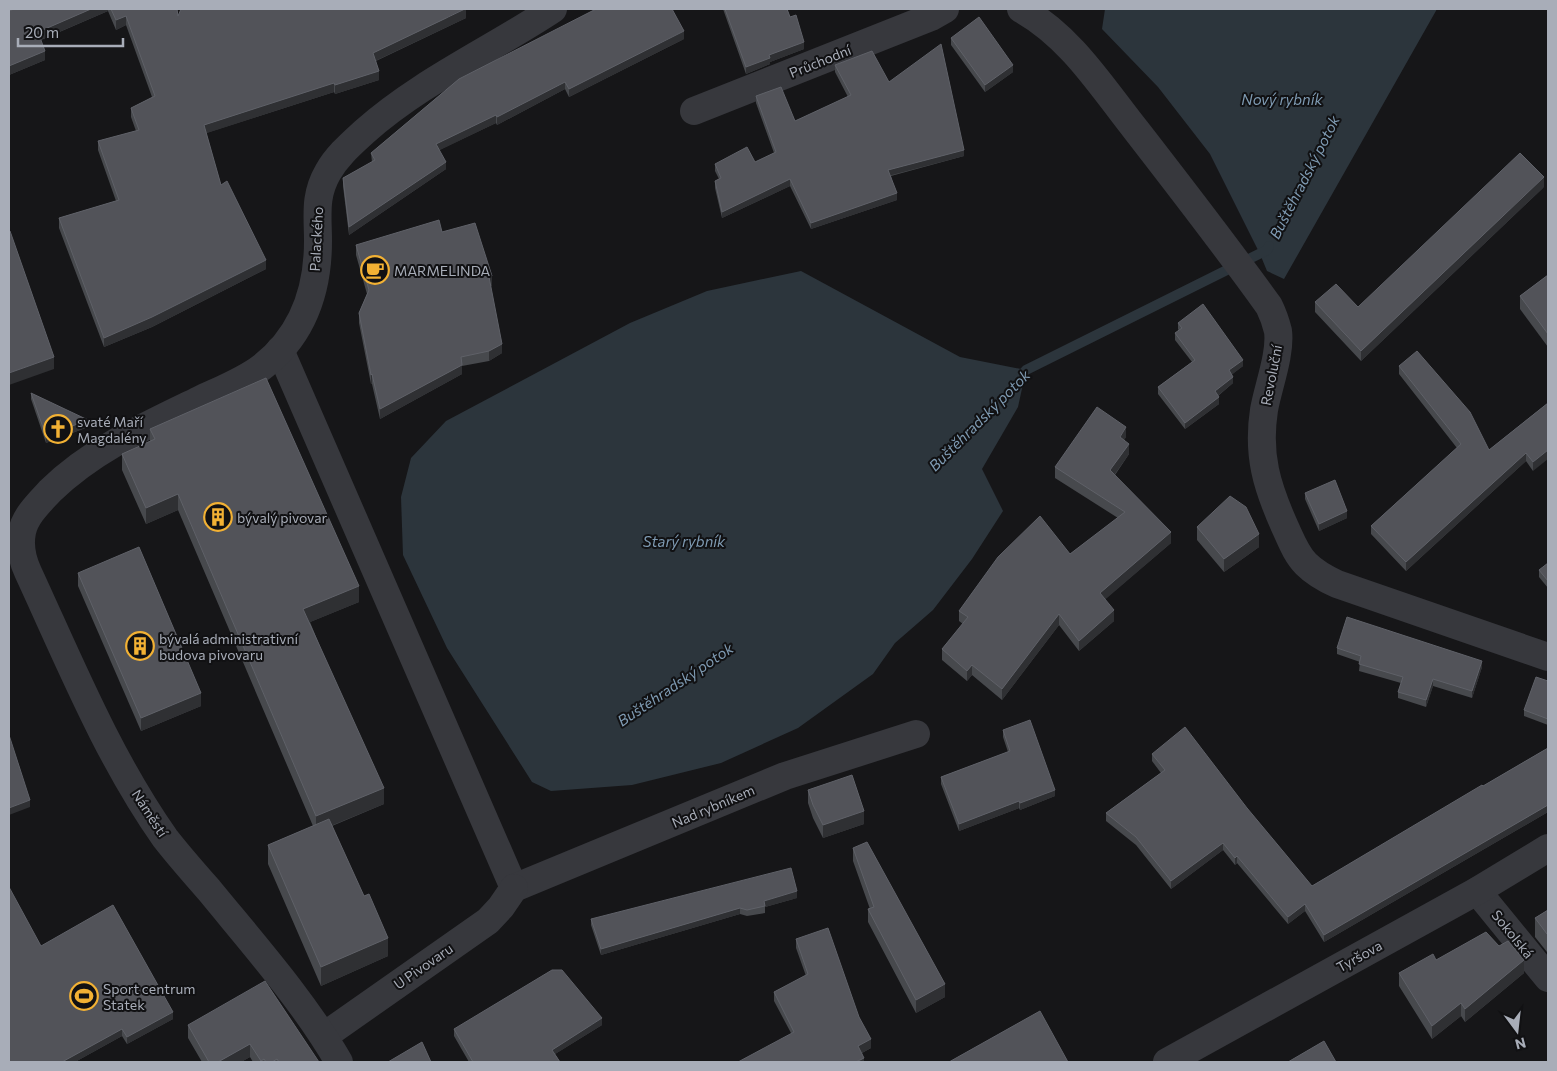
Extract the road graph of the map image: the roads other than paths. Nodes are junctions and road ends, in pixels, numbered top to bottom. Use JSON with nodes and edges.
{"nodes":[{"id":1,"x":553,"y":9,"type":"edge"},
{"id":2,"x":946,"y":9,"type":"edge"},
{"id":3,"x":1021,"y":9,"type":"edge"},
{"id":4,"x":694,"y":112,"type":"dead end"},
{"id":5,"x":280,"y":350,"type":"junction"},
{"id":6,"x":16,"y":529,"type":"edge"},
{"id":7,"x":1548,"y":657,"type":"edge"},
{"id":8,"x":916,"y":734,"type":"dead end"},
{"id":9,"x":1548,"y":848,"type":"edge"},
{"id":10,"x":514,"y":888,"type":"junction"},
{"id":11,"x":1477,"y":890,"type":"junction"},
{"id":12,"x":1548,"y":978,"type":"edge"},
{"id":13,"x":324,"y":1036,"type":"junction"},
{"id":14,"x":339,"y":1062,"type":"edge"},
{"id":15,"x":1168,"y":1062,"type":"edge"}],
"edges":[{"from":1,"to":5,"type":"street","name":"Palackého"},
{"from":2,"to":4,"type":"street","name":"Průchodní"},
{"from":3,"to":7,"type":"street","name":"Revoluční"},
{"from":5,"to":6,"type":"street","name":"Palackého"},
{"from":5,"to":10,"type":"street"},
{"from":6,"to":13,"type":"street","name":"Náměstí"},
{"from":8,"to":10,"type":"street","name":"Nad rybníkem"},
{"from":9,"to":11,"type":"street","name":"Tyršova"},
{"from":10,"to":13,"type":"street","name":"U Pivovaru"},
{"from":11,"to":12,"type":"street","name":"Sokolská"},
{"from":11,"to":15,"type":"street","name":"Tyršova"},
{"from":13,"to":14,"type":"street","name":"Náměstí"}]}
